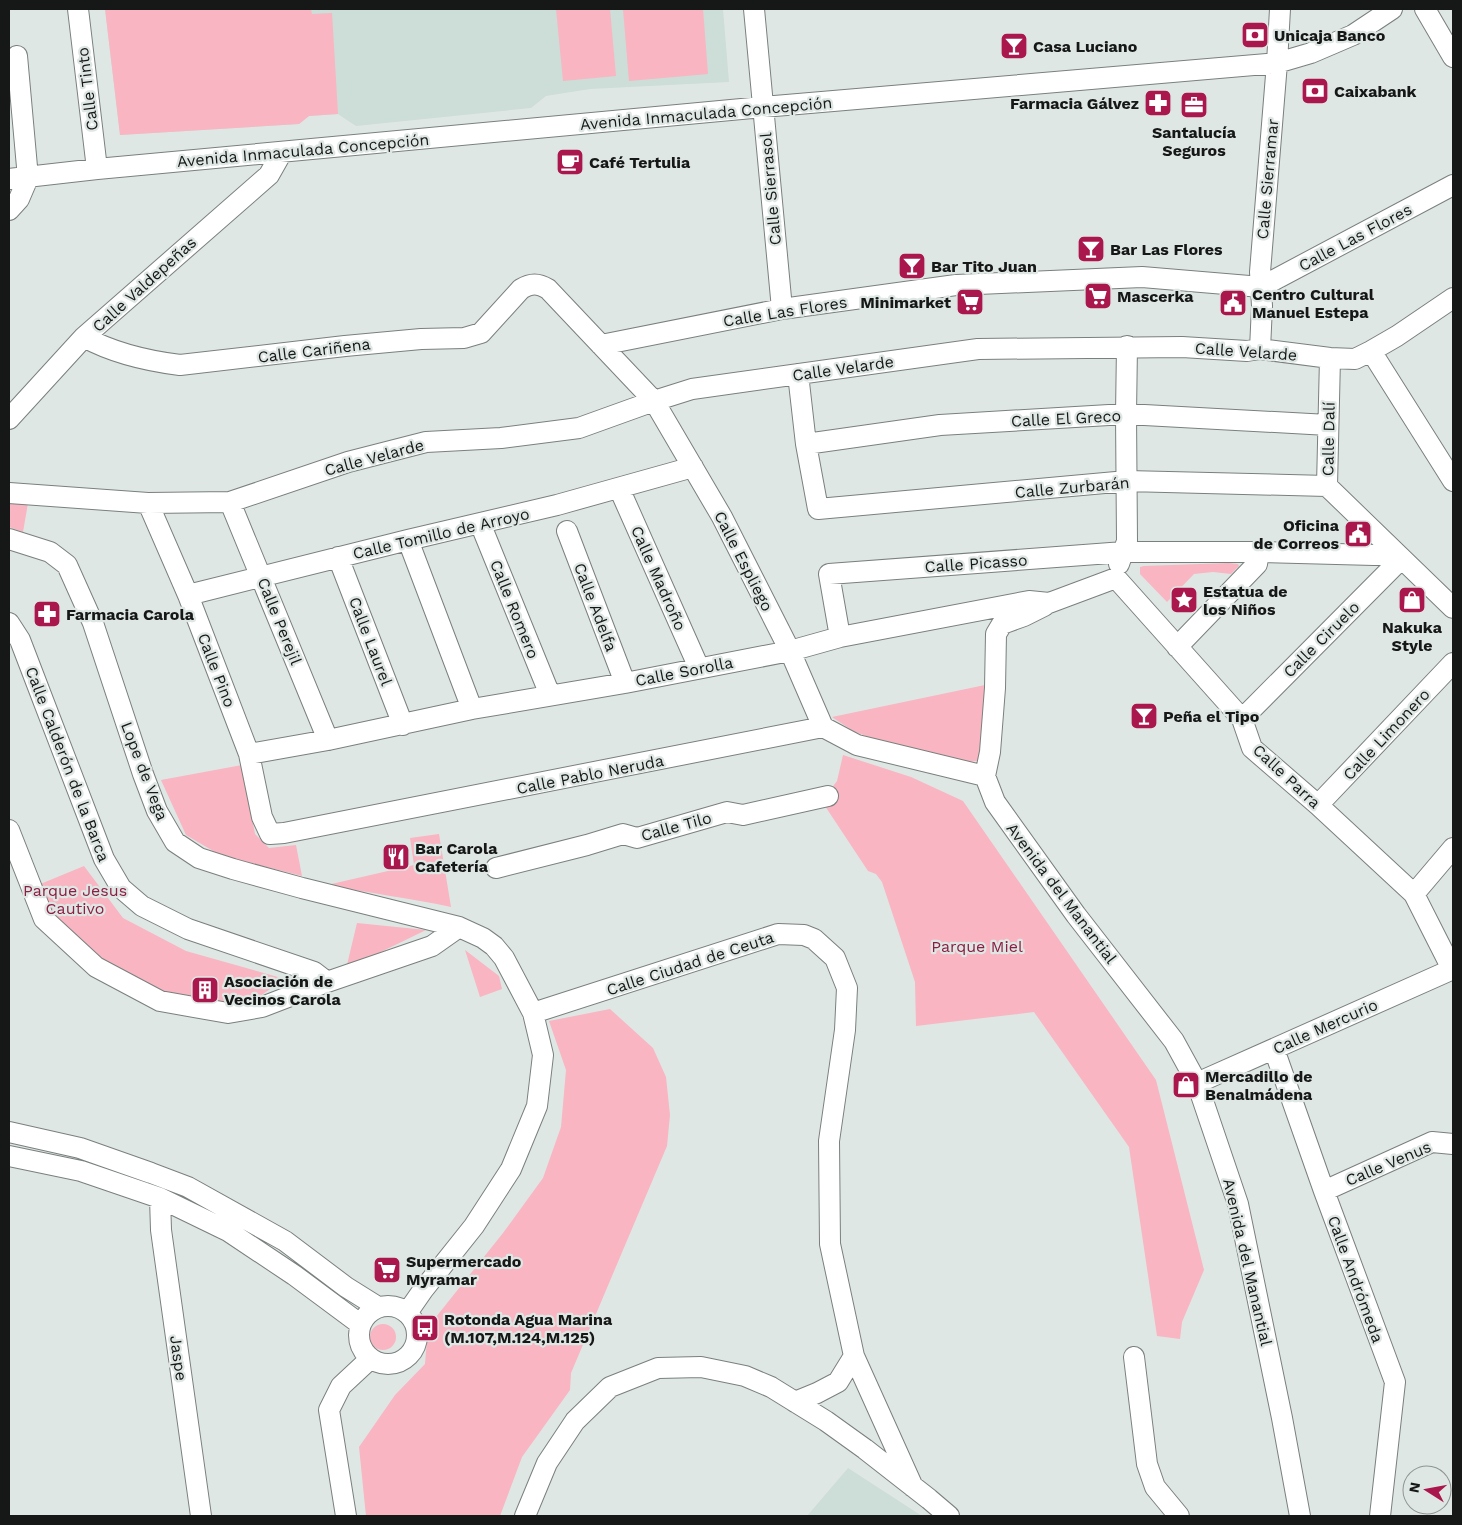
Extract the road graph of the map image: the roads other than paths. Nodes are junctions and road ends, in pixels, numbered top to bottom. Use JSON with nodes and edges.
{"nodes":[{"id":1,"x":78,"y":9,"type":"edge"},
{"id":2,"x":754,"y":9,"type":"edge"},
{"id":3,"x":1280,"y":9,"type":"edge"},
{"id":4,"x":1392,"y":9,"type":"edge"},
{"id":5,"x":1425,"y":9,"type":"edge"},
{"id":6,"x":17,"y":56,"type":"dead end"},
{"id":7,"x":1453,"y":57,"type":"edge"},
{"id":8,"x":1277,"y":63,"type":"junction"},
{"id":9,"x":763,"y":107,"type":"junction"},
{"id":10,"x":282,"y":152,"type":"junction"},
{"id":11,"x":97,"y":169,"type":"junction"},
{"id":12,"x":18,"y":178,"type":"edge"},
{"id":13,"x":1453,"y":185,"type":"edge"},
{"id":14,"x":9,"y":210,"type":"edge"},
{"id":15,"x":528,"y":285,"type":"joint"},
{"id":16,"x":1261,"y":287,"type":"junction"},
{"id":17,"x":1453,"y":298,"type":"edge"},
{"id":18,"x":782,"y":309,"type":"junction"},
{"id":19,"x":84,"y":338,"type":"junction"},
{"id":20,"x":602,"y":345,"type":"junction"},
{"id":21,"x":1127,"y":346,"type":"junction"},
{"id":22,"x":1260,"y":349,"type":"junction"},
{"id":23,"x":1371,"y":351,"type":"junction"},
{"id":24,"x":1330,"y":358,"type":"junction"},
{"id":25,"x":798,"y":374,"type":"junction"},
{"id":26,"x":654,"y":401,"type":"junction"},
{"id":27,"x":1126,"y":414,"type":"junction"},
{"id":28,"x":9,"y":419,"type":"edge"},
{"id":29,"x":1328,"y":425,"type":"junction"},
{"id":30,"x":806,"y":444,"type":"junction"},
{"id":31,"x":693,"y":468,"type":"junction"},
{"id":32,"x":1127,"y":481,"type":"junction"},
{"id":33,"x":1453,"y":481,"type":"edge"},
{"id":34,"x":1327,"y":486,"type":"junction"},
{"id":35,"x":619,"y":488,"type":"junction"},
{"id":36,"x":9,"y":493,"type":"edge"},
{"id":37,"x":230,"y":502,"type":"junction"},
{"id":38,"x":148,"y":503,"type":"junction"},
{"id":39,"x":480,"y":523,"type":"junction"},
{"id":40,"x":567,"y":531,"type":"dead end"},
{"id":41,"x":9,"y":539,"type":"edge"},
{"id":42,"x":408,"y":540,"type":"junction"},
{"id":43,"x":1124,"y":552,"type":"junction"},
{"id":44,"x":1259,"y":552,"type":"junction"},
{"id":45,"x":1398,"y":556,"type":"junction"},
{"id":46,"x":338,"y":557,"type":"junction"},
{"id":47,"x":262,"y":576,"type":"junction"},
{"id":48,"x":1116,"y":578,"type":"junction"},
{"id":49,"x":188,"y":595,"type":"junction"},
{"id":50,"x":1449,"y":596,"type":"edge"},
{"id":51,"x":1049,"y":603,"type":"junction"},
{"id":52,"x":9,"y":623,"type":"edge"},
{"id":53,"x":840,"y":637,"type":"junction"},
{"id":54,"x":1178,"y":647,"type":"junction"},
{"id":55,"x":790,"y":651,"type":"junction"},
{"id":56,"x":1453,"y":662,"type":"edge"},
{"id":57,"x":699,"y":668,"type":"junction"},
{"id":58,"x":625,"y":683,"type":"junction"},
{"id":59,"x":550,"y":695,"type":"junction"},
{"id":60,"x":472,"y":709,"type":"junction"},
{"id":61,"x":1242,"y":719,"type":"junction"},
{"id":62,"x":403,"y":725,"type":"junction"},
{"id":63,"x":823,"y":727,"type":"junction"},
{"id":64,"x":328,"y":740,"type":"junction"},
{"id":65,"x":249,"y":754,"type":"junction"},
{"id":66,"x":985,"y":776,"type":"junction"},
{"id":67,"x":828,"y":796,"type":"dead end"},
{"id":68,"x":1318,"y":805,"type":"junction"},
{"id":69,"x":9,"y":830,"type":"edge"},
{"id":70,"x":1453,"y":848,"type":"edge"},
{"id":71,"x":496,"y":868,"type":"dead end"},
{"id":72,"x":1414,"y":894,"type":"junction"},
{"id":73,"x":460,"y":927,"type":"junction"},
{"id":74,"x":1453,"y":969,"type":"edge"},
{"id":75,"x":327,"y":982,"type":"junction"},
{"id":76,"x":533,"y":1013,"type":"junction"},
{"id":77,"x":1274,"y":1049,"type":"junction"},
{"id":78,"x":1197,"y":1083,"type":"junction"},
{"id":79,"x":9,"y":1132,"type":"edge"},
{"id":80,"x":1453,"y":1144,"type":"edge"},
{"id":81,"x":9,"y":1156,"type":"edge"},
{"id":82,"x":1324,"y":1191,"type":"junction"},
{"id":83,"x":160,"y":1198,"type":"junction"},
{"id":84,"x":378,"y":1307,"type":"junction"},
{"id":85,"x":408,"y":1313,"type":"junction"},
{"id":86,"x":360,"y":1324,"type":"junction"},
{"id":87,"x":854,"y":1356,"type":"junction"},
{"id":88,"x":1134,"y":1357,"type":"dead end"},
{"id":89,"x":370,"y":1359,"type":"junction"},
{"id":90,"x":795,"y":1402,"type":"junction"},
{"id":91,"x":913,"y":1487,"type":"junction"},
{"id":92,"x":201,"y":1516,"type":"edge"},
{"id":93,"x":346,"y":1516,"type":"edge"},
{"id":94,"x":525,"y":1516,"type":"edge"},
{"id":95,"x":949,"y":1516,"type":"edge"},
{"id":96,"x":1179,"y":1516,"type":"edge"},
{"id":97,"x":1300,"y":1516,"type":"edge"},
{"id":98,"x":1380,"y":1516,"type":"edge"}],
"edges":[{"from":1,"to":11,"type":"street","name":"Calle Tinto"},
{"from":2,"to":9,"type":"street","name":"Calle Sierrasol"},
{"from":3,"to":8,"type":"street","name":"Calle Sierramar"},
{"from":4,"to":8,"type":"street","name":"Avenida Inmaculada Concepción"},
{"from":5,"to":7,"type":"street"},
{"from":6,"to":12,"type":"street"},
{"from":8,"to":9,"type":"street","name":"Avenida Inmaculada Concepción"},
{"from":8,"to":16,"type":"street","name":"Calle Sierramar"},
{"from":9,"to":10,"type":"street","name":"Avenida Inmaculada Concepción"},
{"from":9,"to":18,"type":"street","name":"Calle Sierrasol"},
{"from":10,"to":11,"type":"street","name":"Avenida Inmaculada Concepción"},
{"from":10,"to":19,"type":"street","name":"Calle Valdepeñas"},
{"from":11,"to":12,"type":"street","name":"Avenida Inmaculada Concepción"},
{"from":12,"to":14,"type":"street"},
{"from":13,"to":16,"type":"street","name":"Calle Las Flores"},
{"from":15,"to":19,"type":"street","name":"Calle Cariñena"},
{"from":15,"to":20,"type":"street","name":"Calle Espliego"},
{"from":16,"to":18,"type":"street","name":"Calle Las Flores"},
{"from":16,"to":22,"type":"street","name":"Calle Sierramar"},
{"from":17,"to":23,"type":"street","name":"Calle Velarde"},
{"from":18,"to":20,"type":"street","name":"Calle Las Flores"},
{"from":19,"to":28,"type":"street","name":"Calle Valdepeñas"},
{"from":20,"to":26,"type":"street","name":"Calle Espliego"},
{"from":21,"to":22,"type":"street","name":"Calle Velarde"},
{"from":21,"to":25,"type":"street","name":"Calle Velarde"},
{"from":21,"to":27,"type":"street"},
{"from":22,"to":24,"type":"street","name":"Calle Velarde"},
{"from":23,"to":24,"type":"street","name":"Calle Velarde"},
{"from":23,"to":33,"type":"street"},
{"from":24,"to":29,"type":"street","name":"Calle Dalí"},
{"from":25,"to":26,"type":"street","name":"Calle Velarde"},
{"from":25,"to":30,"type":"street"},
{"from":26,"to":31,"type":"street","name":"Calle Espliego"},
{"from":26,"to":37,"type":"street","name":"Calle Velarde"},
{"from":27,"to":29,"type":"street","name":"Calle El Greco"},
{"from":27,"to":30,"type":"street","name":"Calle El Greco"},
{"from":27,"to":32,"type":"street"},
{"from":29,"to":34,"type":"street","name":"Calle Dalí"},
{"from":30,"to":32,"type":"street","name":"Calle Zurbarán"},
{"from":31,"to":35,"type":"street","name":"Calle Tomillo de Arroyo"},
{"from":31,"to":55,"type":"street","name":"Calle Espliego"},
{"from":32,"to":34,"type":"street","name":"Calle Zurbarán"},
{"from":32,"to":43,"type":"street"},
{"from":34,"to":45,"type":"street","name":"Calle Dalí"},
{"from":35,"to":39,"type":"street","name":"Calle Tomillo de Arroyo"},
{"from":35,"to":57,"type":"street","name":"Calle Madroño"},
{"from":36,"to":38,"type":"street"},
{"from":37,"to":38,"type":"street","name":"Calle Velarde"},
{"from":37,"to":47,"type":"street","name":"Calle Perejil"},
{"from":38,"to":49,"type":"street","name":"Calle Pino"},
{"from":39,"to":42,"type":"street","name":"Calle Tomillo de Arroyo"},
{"from":39,"to":59,"type":"street","name":"Calle Romero"},
{"from":40,"to":58,"type":"street","name":"Calle Adelfa"},
{"from":41,"to":73,"type":"street","name":"Lope de Vega"},
{"from":42,"to":46,"type":"street","name":"Calle Tomillo de Arroyo"},
{"from":42,"to":60,"type":"street"},
{"from":43,"to":44,"type":"street","name":"Calle Picasso"},
{"from":43,"to":48,"type":"street"},
{"from":43,"to":53,"type":"street","name":"Calle Picasso"},
{"from":44,"to":45,"type":"street","name":"Calle Picasso"},
{"from":44,"to":54,"type":"street"},
{"from":45,"to":50,"type":"street","name":"Calle Dalí"},
{"from":45,"to":61,"type":"street","name":"Calle Ciruelo"},
{"from":46,"to":47,"type":"street","name":"Calle Tomillo de Arroyo"},
{"from":46,"to":62,"type":"street","name":"Calle Laurel"},
{"from":47,"to":49,"type":"street","name":"Calle Tomillo de Arroyo"},
{"from":47,"to":64,"type":"street","name":"Calle Perejil"},
{"from":48,"to":51,"type":"street","name":"Calle Sorolla"},
{"from":48,"to":54,"type":"street","name":"Calle Parra"},
{"from":49,"to":65,"type":"street","name":"Calle Pino"},
{"from":51,"to":53,"type":"street","name":"Calle Sorolla"},
{"from":51,"to":66,"type":"street"},
{"from":52,"to":75,"type":"street","name":"Calle Calderón de la Barca"},
{"from":53,"to":55,"type":"street","name":"Calle Sorolla"},
{"from":54,"to":61,"type":"street","name":"Calle Parra"},
{"from":55,"to":57,"type":"street","name":"Calle Sorolla"},
{"from":55,"to":63,"type":"street","name":"Calle Espliego"},
{"from":56,"to":68,"type":"street","name":"Calle Limonero"},
{"from":57,"to":58,"type":"street","name":"Calle Sorolla"},
{"from":58,"to":59,"type":"street","name":"Calle Sorolla"},
{"from":59,"to":60,"type":"street","name":"Calle Sorolla"},
{"from":60,"to":62,"type":"street","name":"Calle Sorolla"},
{"from":61,"to":68,"type":"street","name":"Calle Parra"},
{"from":62,"to":64,"type":"street","name":"Calle Sorolla"},
{"from":63,"to":65,"type":"street","name":"Calle Pablo Neruda"},
{"from":63,"to":66,"type":"street"},
{"from":64,"to":65,"type":"street","name":"Calle Sorolla"},
{"from":66,"to":78,"type":"street","name":"Avenida del Manantial"},
{"from":67,"to":71,"type":"street","name":"Calle Tilo"},
{"from":68,"to":72,"type":"street","name":"Calle Parra"},
{"from":69,"to":75,"type":"street"},
{"from":70,"to":72,"type":"street"},
{"from":72,"to":74,"type":"street"},
{"from":73,"to":75,"type":"street"},
{"from":73,"to":76,"type":"street","name":"Lope de Vega"},
{"from":74,"to":77,"type":"street","name":"Calle Mercurio"},
{"from":76,"to":85,"type":"street","name":"Lope de Vega"},
{"from":76,"to":87,"type":"street","name":"Calle Ciudad de Ceuta"},
{"from":77,"to":78,"type":"street","name":"Calle Mercurio"},
{"from":77,"to":82,"type":"street","name":"Calle Andrómeda"},
{"from":78,"to":97,"type":"street","name":"Avenida del Manantial"},
{"from":79,"to":84,"type":"street"},
{"from":80,"to":82,"type":"street","name":"Calle Venus"},
{"from":81,"to":83,"type":"street"},
{"from":82,"to":98,"type":"street","name":"Calle Andrómeda"},
{"from":83,"to":86,"type":"street"},
{"from":83,"to":92,"type":"street","name":"Jaspe"},
{"from":84,"to":85,"type":"street"},
{"from":84,"to":86,"type":"street"},
{"from":85,"to":89,"type":"street"},
{"from":86,"to":89,"type":"street"},
{"from":87,"to":90,"type":"street"},
{"from":87,"to":91,"type":"street","name":"Calle Ciudad de Ceuta"},
{"from":88,"to":96,"type":"street"},
{"from":89,"to":93,"type":"street"},
{"from":90,"to":91,"type":"street"},
{"from":90,"to":94,"type":"street"},
{"from":91,"to":95,"type":"street"}]}
